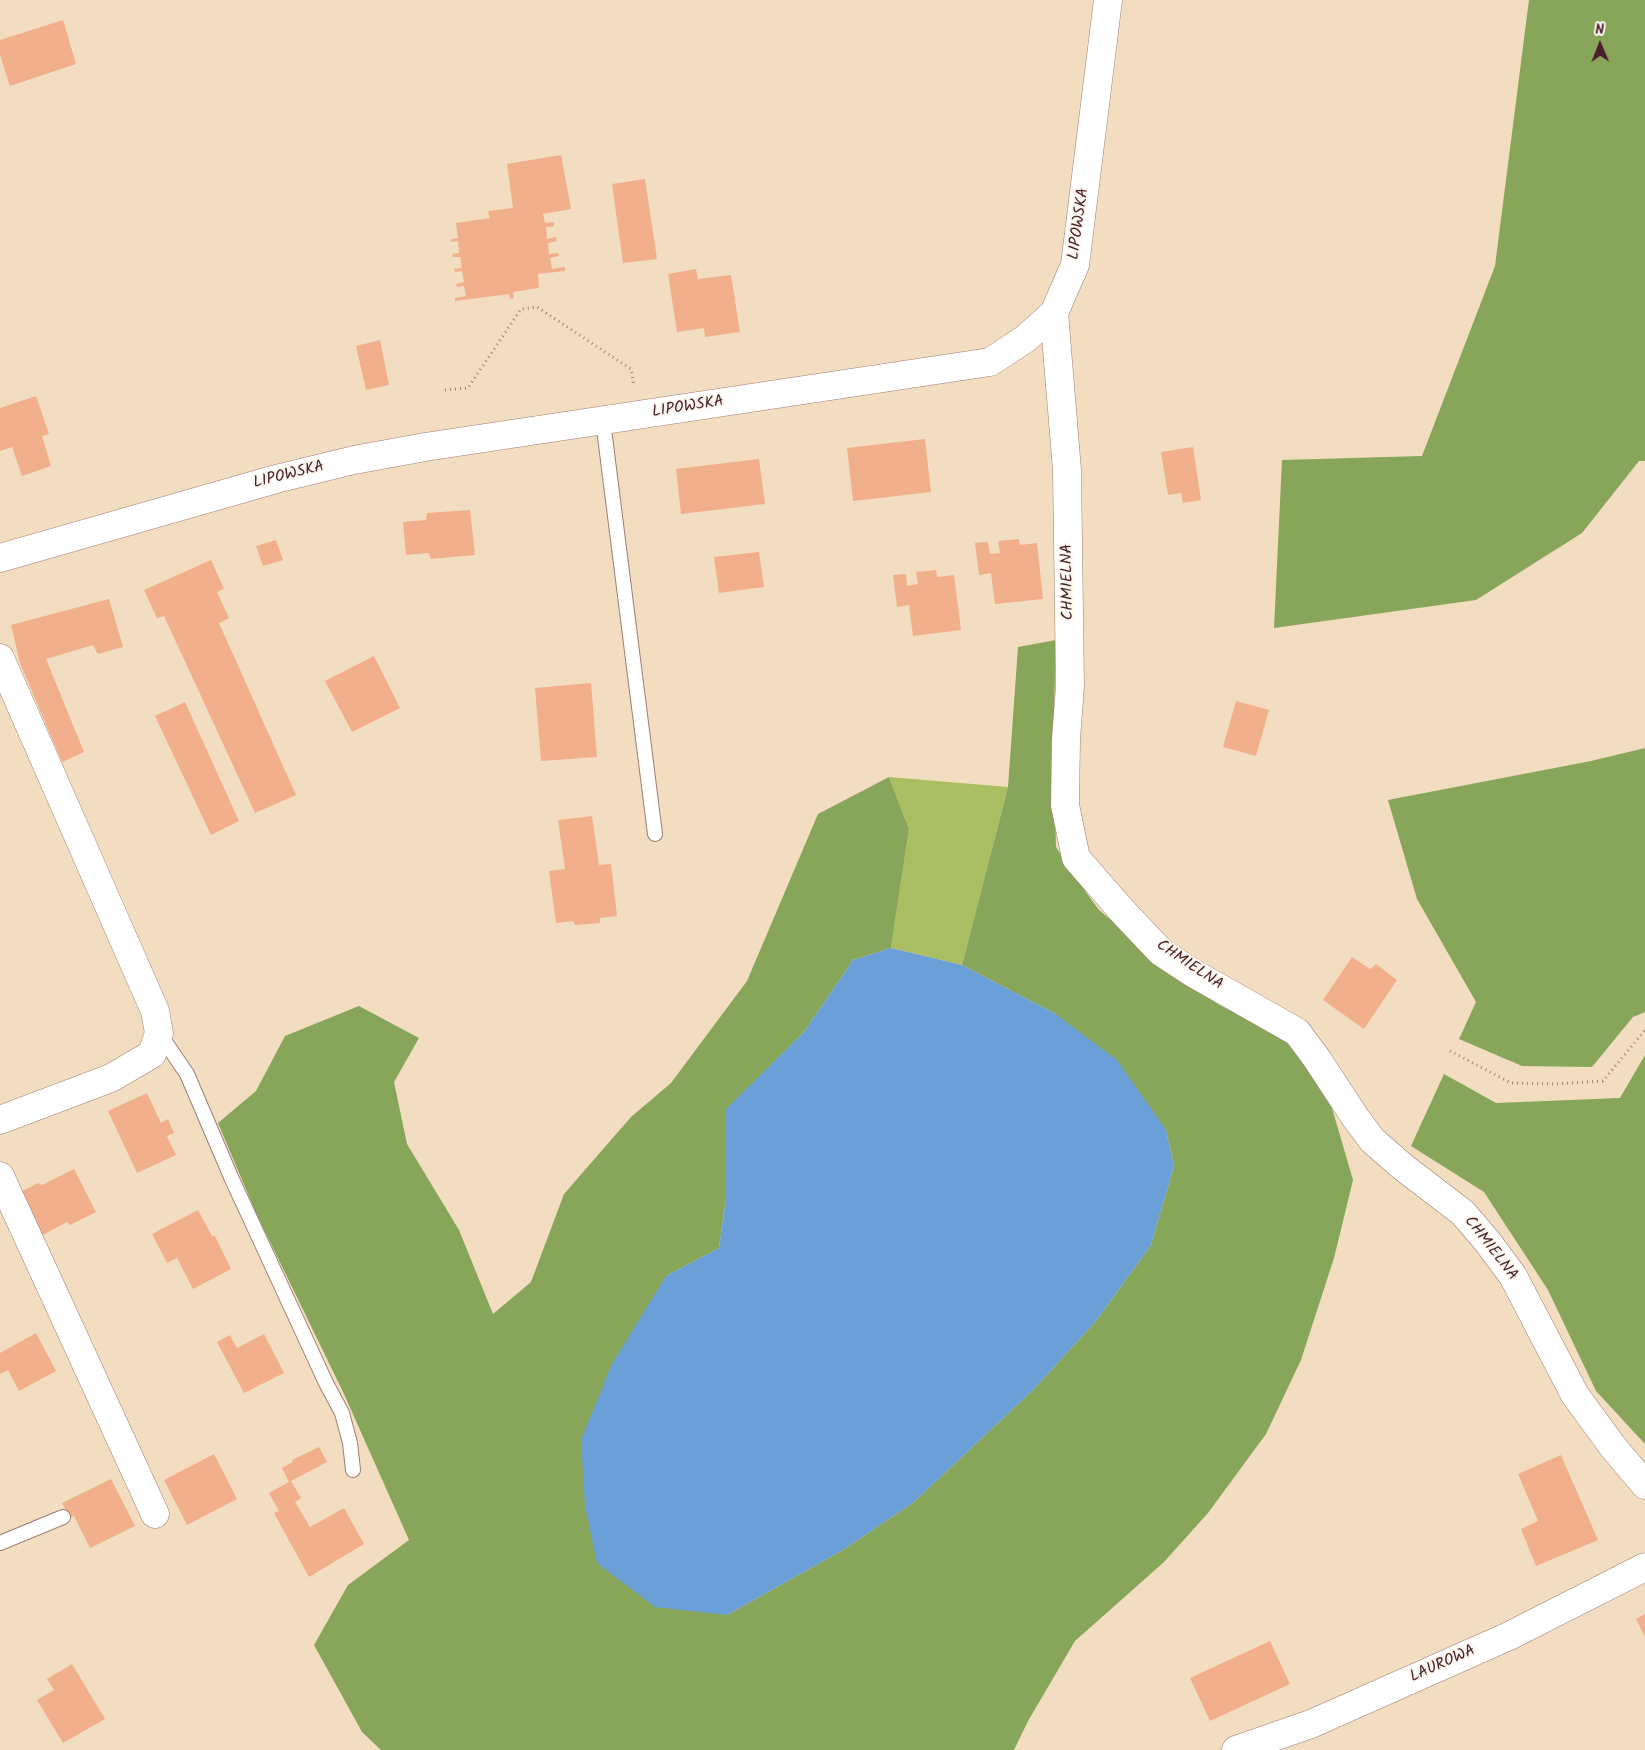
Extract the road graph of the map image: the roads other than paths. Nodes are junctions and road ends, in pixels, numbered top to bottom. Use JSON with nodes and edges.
{"nodes":[{"id":1,"x":1108,"y":0,"type":"edge"},
{"id":2,"x":1054,"y":313,"type":"junction"},
{"id":3,"x":604,"y":421,"type":"junction"},
{"id":4,"x":0,"y":558,"type":"edge"},
{"id":5,"x":0,"y":658,"type":"edge"},
{"id":6,"x":656,"y":834,"type":"dead end"},
{"id":7,"x":159,"y":1033,"type":"junction"},
{"id":8,"x":0,"y":1120,"type":"edge"},
{"id":9,"x":0,"y":1176,"type":"edge"},
{"id":10,"x":353,"y":1470,"type":"dead end"},
{"id":11,"x":1645,"y":1485,"type":"edge"},
{"id":12,"x":155,"y":1514,"type":"dead end"},
{"id":13,"x":63,"y":1516,"type":"dead end"},
{"id":14,"x":0,"y":1543,"type":"edge"},
{"id":15,"x":1645,"y":1567,"type":"edge"},
{"id":16,"x":1236,"y":1750,"type":"edge"}],
"edges":[{"from":1,"to":2,"type":"street","name":"LIPOWSKA"},
{"from":2,"to":3,"type":"street","name":"LIPOWSKA"},
{"from":2,"to":11,"type":"street","name":"CHMIELNA"},
{"from":3,"to":4,"type":"street","name":"LIPOWSKA"},
{"from":3,"to":6,"type":"lane"},
{"from":5,"to":7,"type":"street"},
{"from":7,"to":8,"type":"street"},
{"from":7,"to":10,"type":"lane"},
{"from":9,"to":12,"type":"street"},
{"from":13,"to":14,"type":"lane"},
{"from":15,"to":16,"type":"street","name":"LAUROWA"}]}
